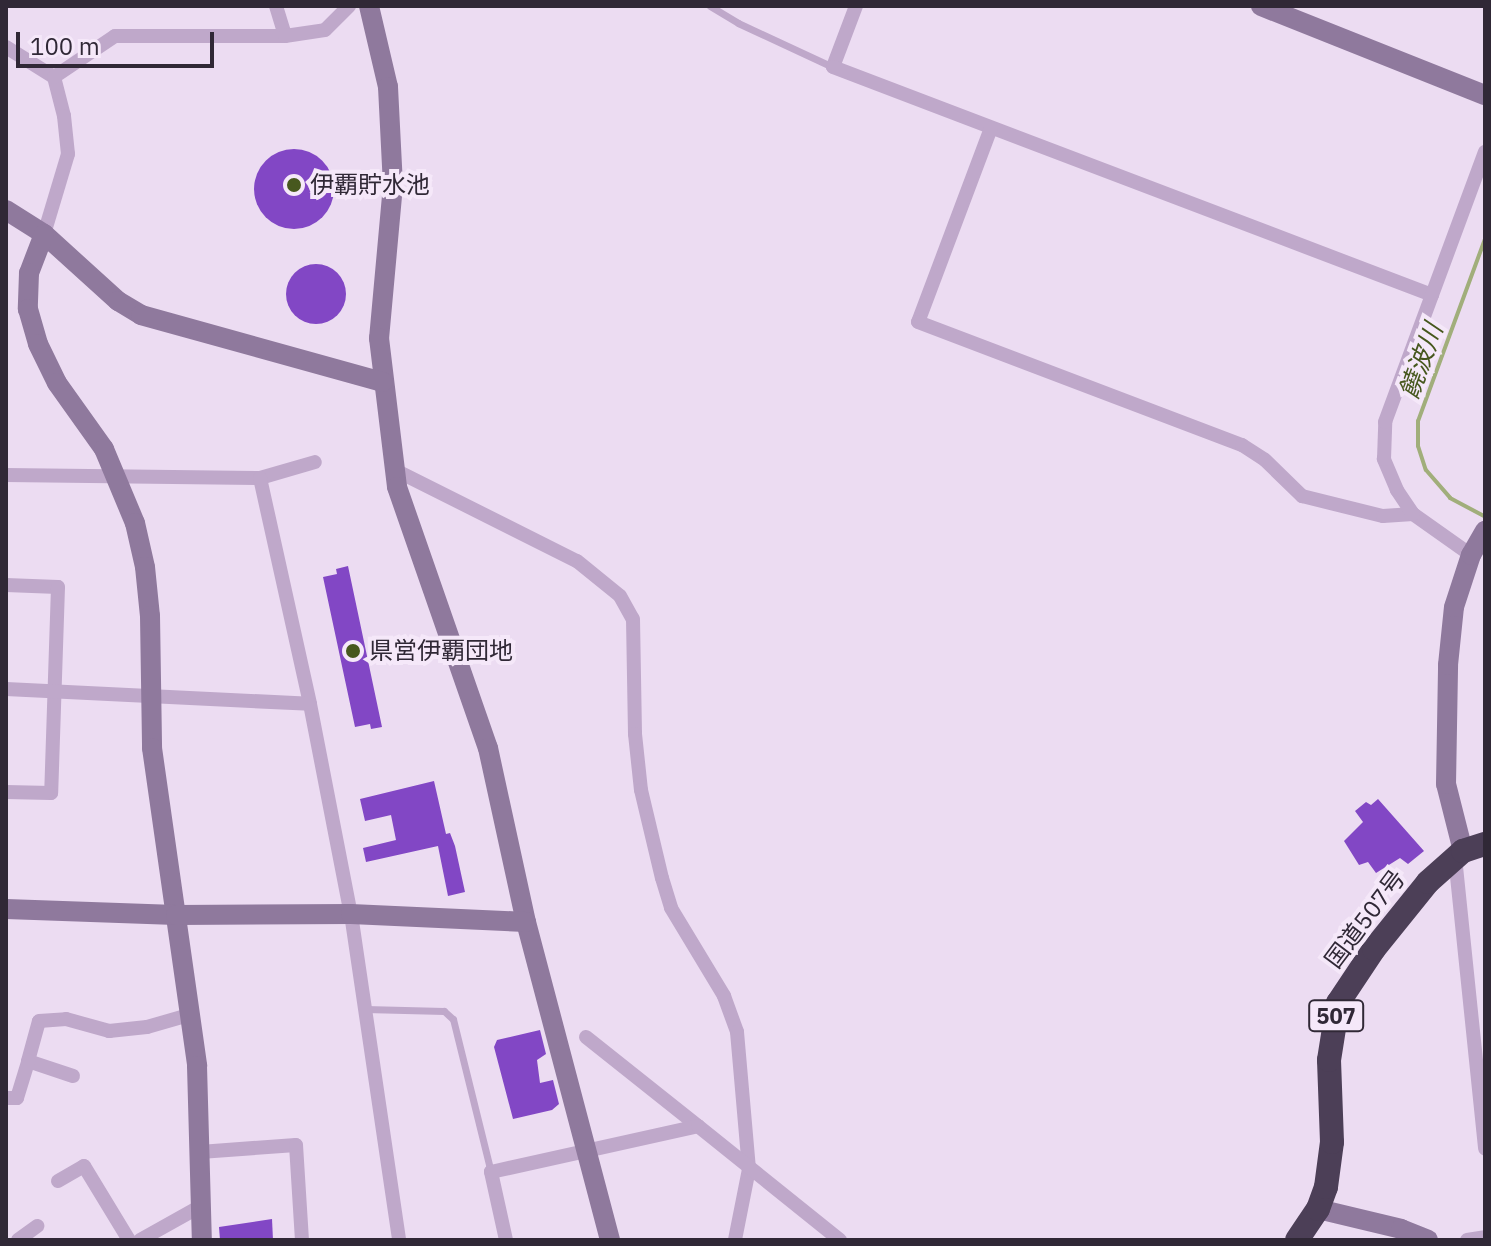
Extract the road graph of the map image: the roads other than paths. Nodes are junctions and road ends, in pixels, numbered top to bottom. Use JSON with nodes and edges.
{"nodes":[{"id":1,"x":276,"y":6,"type":"edge"},
{"id":2,"x":349,"y":6,"type":"edge"},
{"id":3,"x":369,"y":6,"type":"edge"},
{"id":4,"x":710,"y":6,"type":"edge"},
{"id":5,"x":856,"y":6,"type":"edge"},
{"id":6,"x":1261,"y":6,"type":"edge"},
{"id":7,"x":285,"y":36,"type":"junction"},
{"id":8,"x":6,"y":47,"type":"edge"},
{"id":9,"x":833,"y":67,"type":"junction"},
{"id":10,"x":54,"y":77,"type":"junction"},
{"id":11,"x":1485,"y":95,"type":"edge"},
{"id":12,"x":991,"y":128,"type":"junction"},
{"id":13,"x":1485,"y":152,"type":"edge"},
{"id":14,"x":6,"y":210,"type":"edge"},
{"id":15,"x":44,"y":234,"type":"junction"},
{"id":16,"x":1432,"y":295,"type":"junction"},
{"id":17,"x":383,"y":382,"type":"junction"},
{"id":18,"x":315,"y":462,"type":"dead end"},
{"id":19,"x":395,"y":470,"type":"junction"},
{"id":20,"x":6,"y":475,"type":"edge"},
{"id":21,"x":260,"y":478,"type":"junction"},
{"id":22,"x":117,"y":479,"type":"junction"},
{"id":23,"x":1413,"y":514,"type":"junction"},
{"id":24,"x":1479,"y":541,"type":"edge"},
{"id":25,"x":6,"y":585,"type":"edge"},
{"id":26,"x":6,"y":689,"type":"edge"},
{"id":27,"x":55,"y":691,"type":"junction"},
{"id":28,"x":149,"y":694,"type":"junction"},
{"id":29,"x":310,"y":704,"type":"junction"},
{"id":30,"x":6,"y":792,"type":"edge"},
{"id":31,"x":1468,"y":851,"type":"edge"},
{"id":32,"x":6,"y":909,"type":"edge"},
{"id":33,"x":351,"y":914,"type":"junction"},
{"id":34,"x":176,"y":915,"type":"junction"},
{"id":35,"x":526,"y":922,"type":"junction"},
{"id":36,"x":365,"y":1009,"type":"junction"},
{"id":37,"x":192,"y":1014,"type":"junction"},
{"id":38,"x":586,"y":1037,"type":"dead end"},
{"id":39,"x":28,"y":1061,"type":"junction"},
{"id":40,"x":73,"y":1076,"type":"dead end"},
{"id":41,"x":6,"y":1098,"type":"edge"},
{"id":42,"x":698,"y":1126,"type":"junction"},
{"id":43,"x":1485,"y":1148,"type":"edge"},
{"id":44,"x":588,"y":1150,"type":"junction"},
{"id":45,"x":200,"y":1152,"type":"junction"},
{"id":46,"x":749,"y":1169,"type":"junction"},
{"id":47,"x":491,"y":1172,"type":"junction"},
{"id":48,"x":58,"y":1181,"type":"dead end"},
{"id":49,"x":201,"y":1206,"type":"junction"},
{"id":50,"x":1318,"y":1209,"type":"junction"},
{"id":51,"x":37,"y":1226,"type":"dead end"},
{"id":52,"x":6,"y":1233,"type":"edge"},
{"id":53,"x":1485,"y":1237,"type":"edge"},
{"id":54,"x":11,"y":1240,"type":"edge"},
{"id":55,"x":18,"y":1240,"type":"edge"},
{"id":56,"x":129,"y":1240,"type":"edge"},
{"id":57,"x":140,"y":1240,"type":"edge"},
{"id":58,"x":202,"y":1240,"type":"edge"},
{"id":59,"x":302,"y":1240,"type":"edge"},
{"id":60,"x":399,"y":1240,"type":"edge"},
{"id":61,"x":506,"y":1240,"type":"edge"},
{"id":62,"x":610,"y":1240,"type":"edge"},
{"id":63,"x":735,"y":1240,"type":"edge"},
{"id":64,"x":840,"y":1240,"type":"edge"},
{"id":65,"x":1297,"y":1240,"type":"edge"},
{"id":66,"x":1428,"y":1240,"type":"edge"},
{"id":67,"x":1467,"y":1240,"type":"edge"}],
"edges":[{"from":1,"to":7,"type":"street"},
{"from":2,"to":7,"type":"street"},
{"from":3,"to":17,"type":"street"},
{"from":4,"to":9,"type":"lane"},
{"from":5,"to":9,"type":"street"},
{"from":6,"to":11,"type":"street"},
{"from":7,"to":10,"type":"street"},
{"from":8,"to":10,"type":"street"},
{"from":9,"to":12,"type":"street"},
{"from":10,"to":15,"type":"street"},
{"from":12,"to":16,"type":"street"},
{"from":12,"to":23,"type":"street"},
{"from":13,"to":16,"type":"street"},
{"from":14,"to":15,"type":"street"},
{"from":15,"to":17,"type":"street"},
{"from":15,"to":22,"type":"street"},
{"from":16,"to":23,"type":"street"},
{"from":17,"to":19,"type":"street"},
{"from":18,"to":21,"type":"street"},
{"from":19,"to":35,"type":"street"},
{"from":19,"to":46,"type":"street"},
{"from":20,"to":22,"type":"street"},
{"from":21,"to":22,"type":"street"},
{"from":21,"to":29,"type":"street"},
{"from":22,"to":28,"type":"street"},
{"from":23,"to":24,"type":"street"},
{"from":24,"to":31,"type":"street"},
{"from":25,"to":27,"type":"street"},
{"from":26,"to":27,"type":"street"},
{"from":27,"to":28,"type":"street"},
{"from":27,"to":30,"type":"street"},
{"from":28,"to":29,"type":"street"},
{"from":28,"to":34,"type":"street"},
{"from":29,"to":33,"type":"street"},
{"from":31,"to":43,"type":"street"},
{"from":31,"to":50,"type":"highway","name":"国道507号","number":"507"},
{"from":32,"to":34,"type":"street"},
{"from":33,"to":34,"type":"street"},
{"from":33,"to":35,"type":"street"},
{"from":33,"to":36,"type":"street"},
{"from":34,"to":37,"type":"street"},
{"from":35,"to":44,"type":"street"},
{"from":36,"to":47,"type":"lane"},
{"from":36,"to":60,"type":"street"},
{"from":37,"to":39,"type":"street"},
{"from":37,"to":45,"type":"street"},
{"from":38,"to":42,"type":"street"},
{"from":39,"to":40,"type":"street"},
{"from":39,"to":41,"type":"street"},
{"from":42,"to":44,"type":"street"},
{"from":42,"to":46,"type":"street"},
{"from":44,"to":47,"type":"street"},
{"from":44,"to":62,"type":"street"},
{"from":45,"to":49,"type":"street"},
{"from":45,"to":59,"type":"street"},
{"from":46,"to":63,"type":"street"},
{"from":46,"to":64,"type":"street"},
{"from":47,"to":61,"type":"street"},
{"from":48,"to":56,"type":"street"},
{"from":49,"to":57,"type":"street"},
{"from":49,"to":58,"type":"street"},
{"from":50,"to":65,"type":"highway","name":"国道507号","number":"507"},
{"from":50,"to":66,"type":"street"},
{"from":51,"to":55,"type":"street"},
{"from":52,"to":54,"type":"street"},
{"from":53,"to":67,"type":"street"}]}
